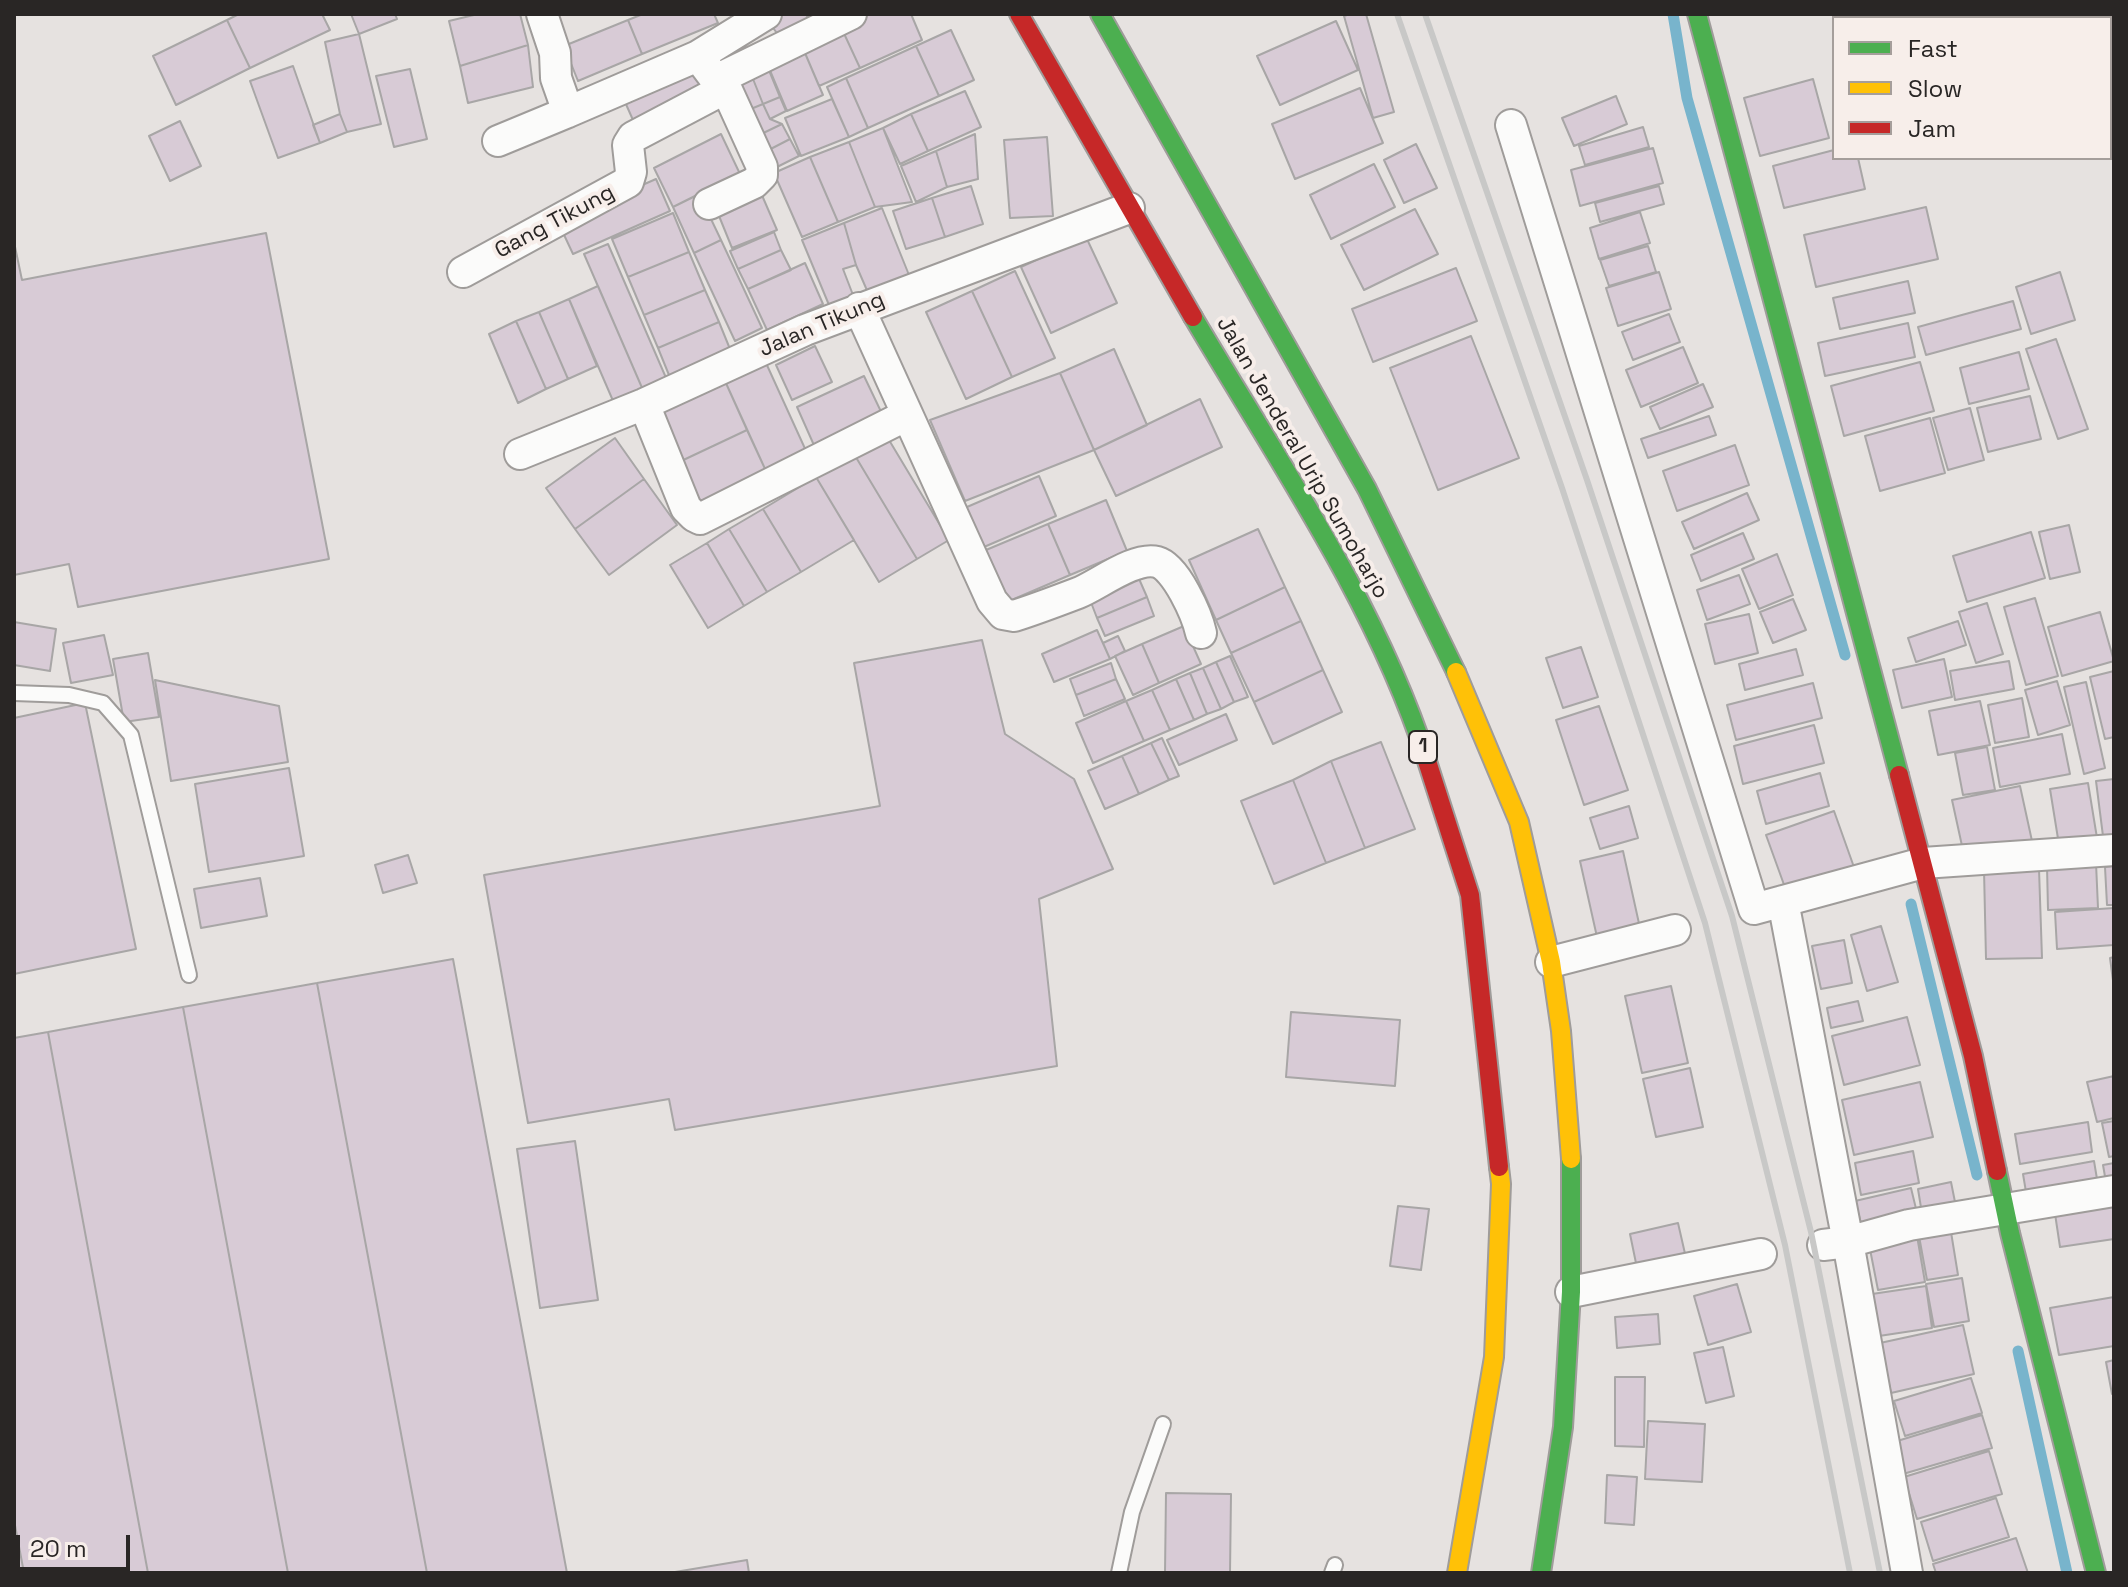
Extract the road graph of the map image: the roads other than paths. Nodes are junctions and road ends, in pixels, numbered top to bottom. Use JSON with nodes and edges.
{"nodes":[{"id":1,"x":542,"y":14,"type":"edge"},
{"id":2,"x":766,"y":14,"type":"edge"},
{"id":3,"x":851,"y":14,"type":"edge"},
{"id":4,"x":1019,"y":14,"type":"edge"},
{"id":5,"x":1100,"y":14,"type":"edge"},
{"id":6,"x":1697,"y":14,"type":"edge"},
{"id":7,"x":713,"y":75,"type":"junction"},
{"id":8,"x":568,"y":112,"type":"junction"},
{"id":9,"x":1511,"y":125,"type":"dead end"},
{"id":10,"x":498,"y":141,"type":"dead end"},
{"id":11,"x":709,"y":204,"type":"dead end"},
{"id":12,"x":1129,"y":208,"type":"junction"},
{"id":13,"x":463,"y":272,"type":"dead end"},
{"id":14,"x":859,"y":308,"type":"junction"},
{"id":15,"x":644,"y":404,"type":"junction"},
{"id":16,"x":907,"y":415,"type":"junction"},
{"id":17,"x":520,"y":454,"type":"dead end"},
{"id":18,"x":1201,"y":633,"type":"dead end"},
{"id":19,"x":14,"y":693,"type":"edge"},
{"id":20,"x":2114,"y":850,"type":"edge"},
{"id":21,"x":1905,"y":868,"type":"junction"},
{"id":22,"x":1783,"y":901,"type":"junction"},
{"id":23,"x":1675,"y":930,"type":"dead end"},
{"id":24,"x":1551,"y":962,"type":"junction"},
{"id":25,"x":189,"y":975,"type":"dead end"},
{"id":26,"x":2114,"y":1191,"type":"edge"},
{"id":27,"x":1988,"y":1212,"type":"junction"},
{"id":28,"x":1836,"y":1243,"type":"junction"},
{"id":29,"x":1761,"y":1254,"type":"dead end"},
{"id":30,"x":1571,"y":1292,"type":"junction"},
{"id":31,"x":1163,"y":1424,"type":"dead end"},
{"id":32,"x":1119,"y":1573,"type":"edge"},
{"id":33,"x":1457,"y":1573,"type":"edge"},
{"id":34,"x":1541,"y":1573,"type":"edge"},
{"id":35,"x":1907,"y":1573,"type":"edge"},
{"id":36,"x":2096,"y":1573,"type":"edge"}],
"edges":[{"from":1,"to":8,"type":"street"},
{"from":2,"to":7,"type":"street"},
{"from":3,"to":7,"type":"street"},
{"from":4,"to":12,"type":"main road","name":"Jalan Jenderal Urip Sumoharjo","number":"1"},
{"from":5,"to":24,"type":"main road","name":"Jalan Jenderal Urip Sumoharjo"},
{"from":6,"to":21,"type":"main road"},
{"from":7,"to":8,"type":"street"},
{"from":7,"to":11,"type":"street"},
{"from":7,"to":13,"type":"street","name":"Gang Tikung"},
{"from":8,"to":10,"type":"street"},
{"from":9,"to":22,"type":"street"},
{"from":12,"to":14,"type":"street","name":"Jalan Tikung"},
{"from":12,"to":33,"type":"main road","name":"Jalan Jenderal Urip Sumoharjo","number":"1"},
{"from":14,"to":15,"type":"street","name":"Jalan Tikung"},
{"from":14,"to":16,"type":"street"},
{"from":15,"to":16,"type":"street"},
{"from":15,"to":17,"type":"street","name":"Jalan Tikung"},
{"from":16,"to":18,"type":"street"},
{"from":19,"to":25,"type":"lane"},
{"from":20,"to":21,"type":"street"},
{"from":21,"to":22,"type":"street"},
{"from":21,"to":27,"type":"main road"},
{"from":22,"to":28,"type":"street"},
{"from":23,"to":24,"type":"street"},
{"from":24,"to":30,"type":"main road","name":"Jalan Jenderal Urip Sumoharjo"},
{"from":26,"to":27,"type":"street"},
{"from":27,"to":28,"type":"street"},
{"from":27,"to":36,"type":"main road"},
{"from":28,"to":35,"type":"street"},
{"from":29,"to":30,"type":"street"},
{"from":30,"to":34,"type":"main road","name":"Jalan Jenderal Urip Sumoharjo"},
{"from":31,"to":32,"type":"lane"}]}
